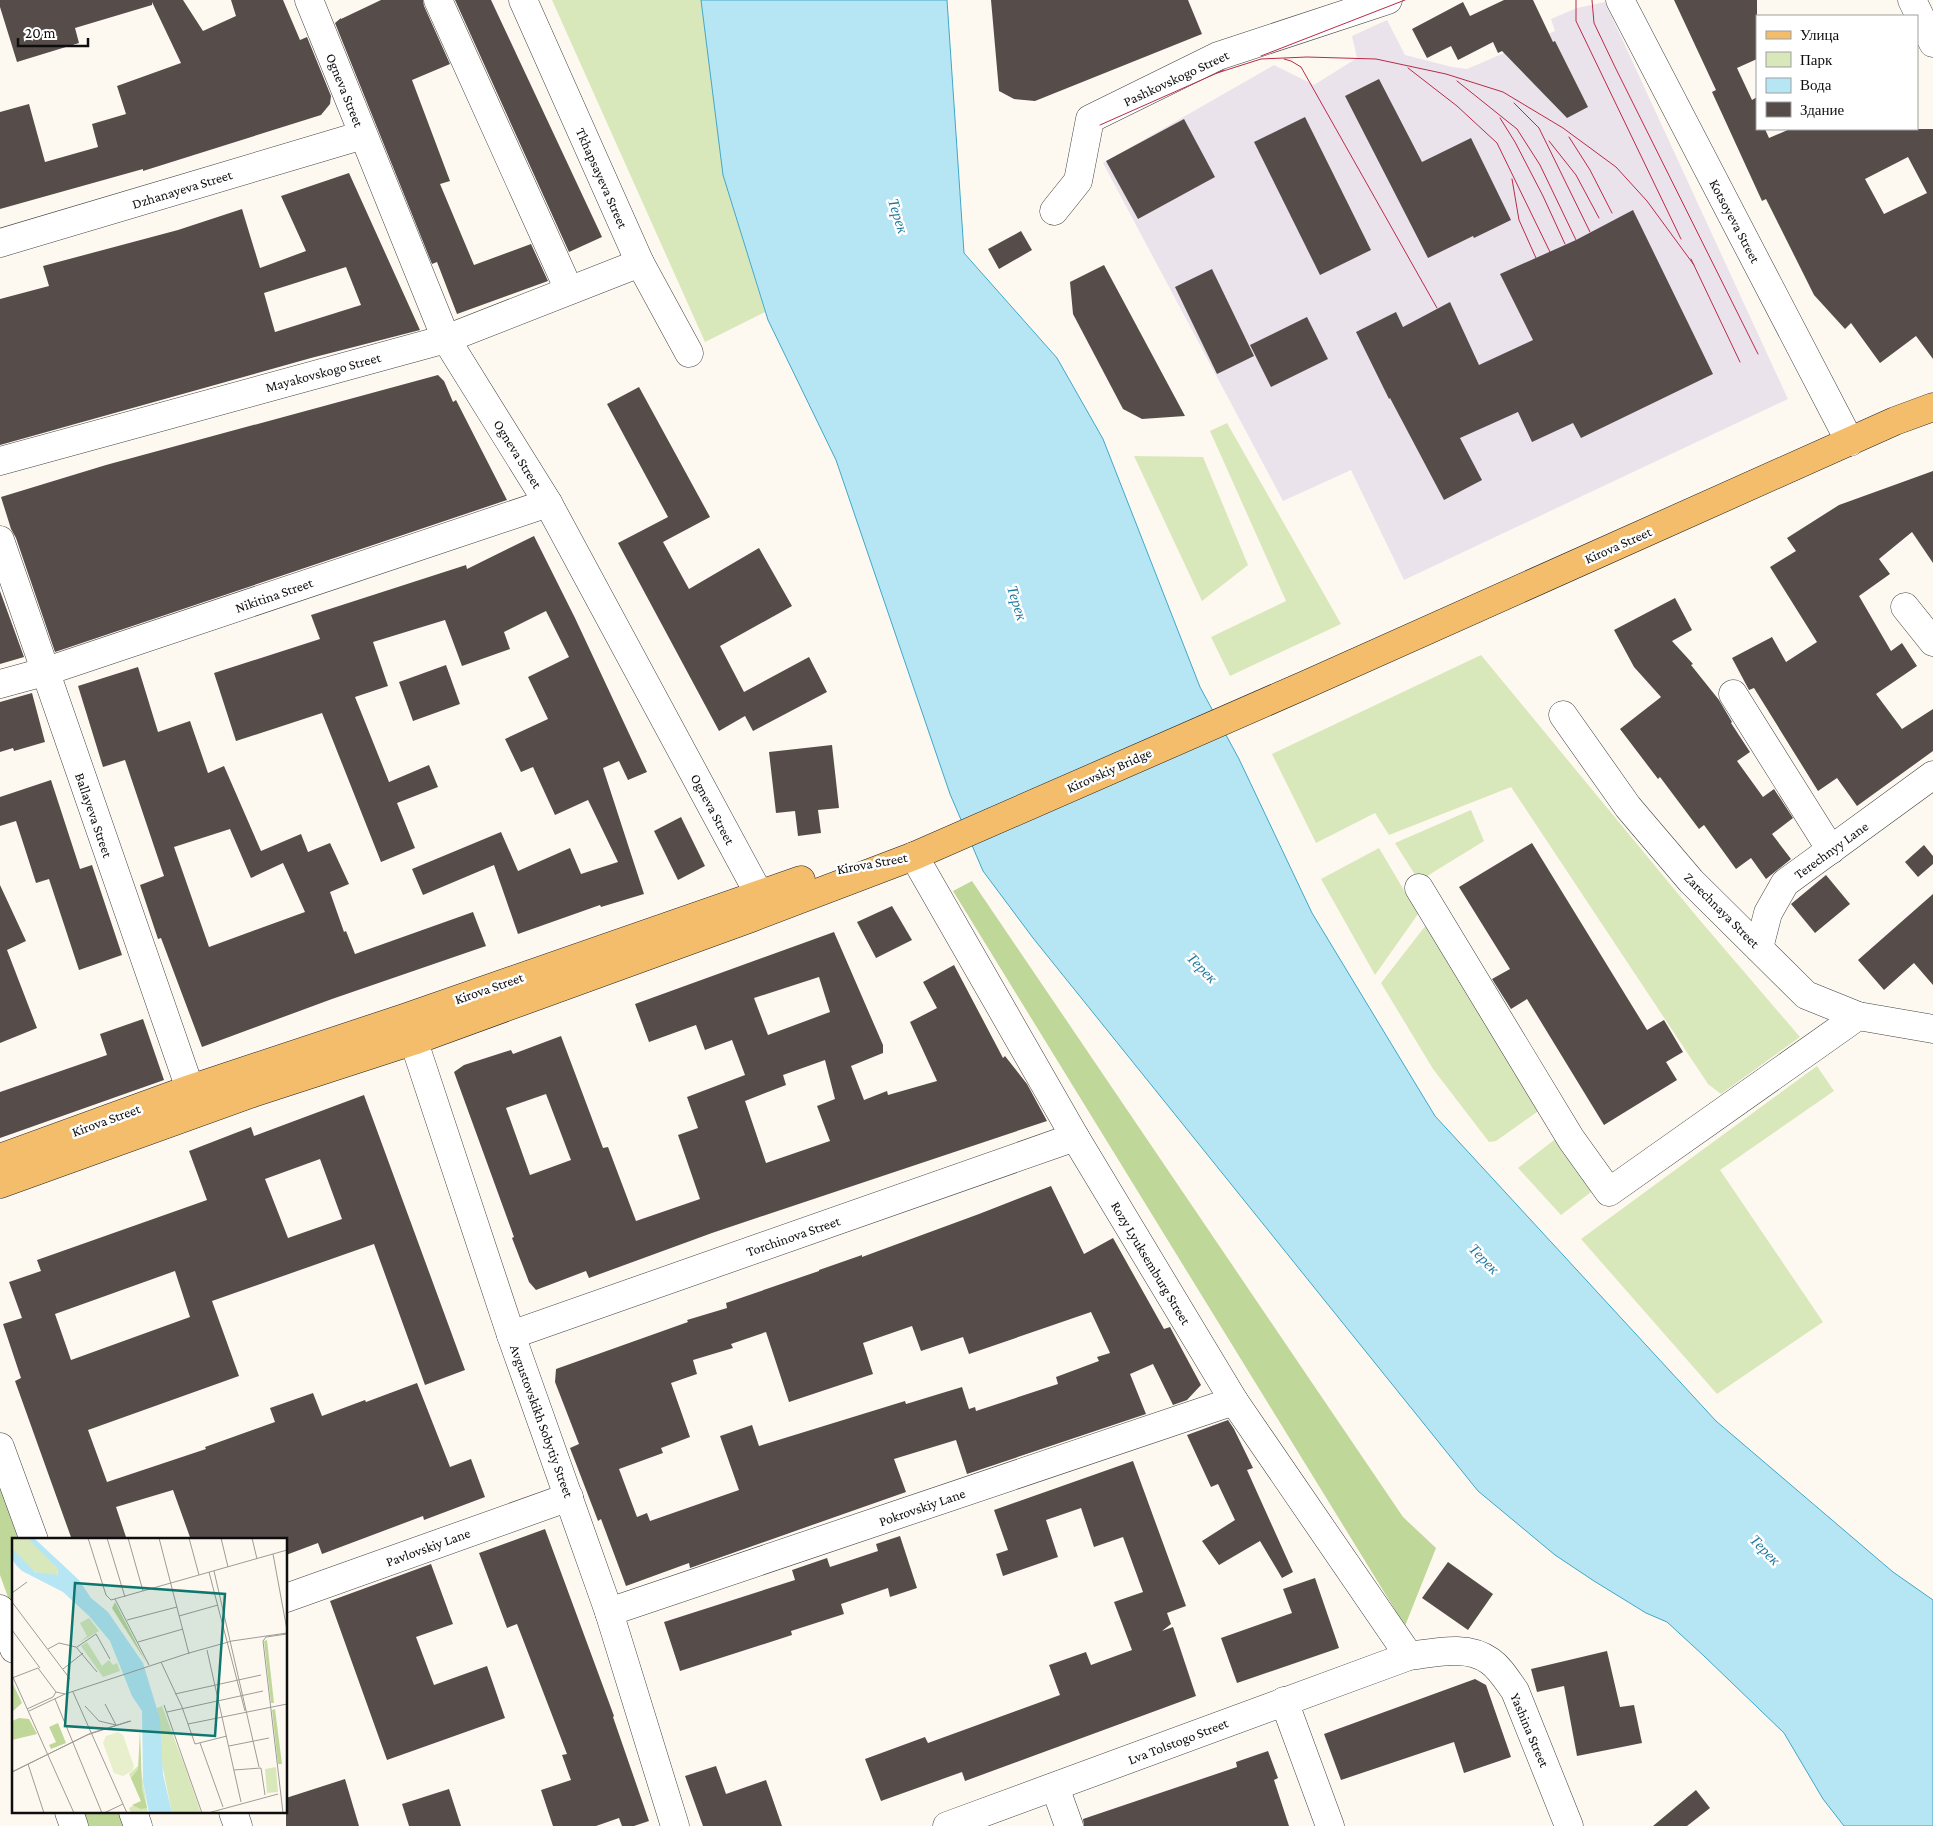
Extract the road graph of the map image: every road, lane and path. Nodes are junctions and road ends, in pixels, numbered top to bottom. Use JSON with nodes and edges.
{"nodes":[{"id":1,"x":309,"y":0,"type":"edge"},
{"id":2,"x":438,"y":0,"type":"edge"},
{"id":3,"x":522,"y":0,"type":"edge"},
{"id":4,"x":1388,"y":0,"type":"edge"},
{"id":5,"x":1620,"y":0,"type":"edge"},
{"id":6,"x":1912,"y":0,"type":"edge"},
{"id":7,"x":1933,"y":43,"type":"edge"},
{"id":8,"x":363,"y":135,"type":"junction"},
{"id":9,"x":1054,"y":211,"type":"dead end"},
{"id":10,"x":0,"y":243,"type":"edge"},
{"id":11,"x":640,"y":263,"type":"junction"},
{"id":12,"x":569,"y":290,"type":"junction"},
{"id":13,"x":446,"y":339,"type":"junction"},
{"id":14,"x":689,"y":352,"type":"dead end"},
{"id":15,"x":1933,"y":407,"type":"edge"},
{"id":16,"x":1850,"y":442,"type":"junction"},
{"id":17,"x":0,"y":462,"type":"edge"},
{"id":18,"x":548,"y":503,"type":"junction"},
{"id":19,"x":0,"y":540,"type":"edge"},
{"id":20,"x":1905,"y":607,"type":"dead end"},
{"id":21,"x":1933,"y":642,"type":"edge"},
{"id":22,"x":44,"y":672,"type":"junction"},
{"id":23,"x":0,"y":684,"type":"edge"},
{"id":24,"x":1305,"y":685,"type":"joint"},
{"id":25,"x":1733,"y":694,"type":"dead end"},
{"id":26,"x":1564,"y":715,"type":"dead end"},
{"id":27,"x":1933,"y":775,"type":"edge"},
{"id":28,"x":1831,"y":850,"type":"junction"},
{"id":29,"x":921,"y":853,"type":"junction"},
{"id":30,"x":1419,"y":888,"type":"dead end"},
{"id":31,"x":759,"y":894,"type":"junction"},
{"id":32,"x":1759,"y":948,"type":"junction"},
{"id":33,"x":1858,"y":1016,"type":"junction"},
{"id":34,"x":1933,"y":1029,"type":"edge"},
{"id":35,"x":408,"y":1030,"type":"junction"},
{"id":36,"x":190,"y":1089,"type":"junction"},
{"id":37,"x":1075,"y":1137,"type":"junction"},
{"id":38,"x":0,"y":1158,"type":"edge"},
{"id":39,"x":0,"y":1184,"type":"edge"},
{"id":40,"x":511,"y":1334,"type":"junction"},
{"id":41,"x":1234,"y":1401,"type":"junction"},
{"id":42,"x":0,"y":1447,"type":"edge"},
{"id":43,"x":569,"y":1497,"type":"junction"},
{"id":44,"x":33,"y":1538,"type":"edge"},
{"id":45,"x":288,"y":1597,"type":"edge"},
{"id":46,"x":0,"y":1609,"type":"edge"},
{"id":47,"x":609,"y":1612,"type":"junction"},
{"id":48,"x":12,"y":1643,"type":"edge"},
{"id":49,"x":1409,"y":1656,"type":"junction"},
{"id":50,"x":1284,"y":1701,"type":"junction"},
{"id":51,"x":1055,"y":1787,"type":"junction"},
{"id":52,"x":134,"y":1814,"type":"edge"},
{"id":53,"x":234,"y":1814,"type":"edge"},
{"id":54,"x":138,"y":1826,"type":"edge"},
{"id":55,"x":238,"y":1826,"type":"edge"},
{"id":56,"x":675,"y":1826,"type":"edge"},
{"id":57,"x":947,"y":1826,"type":"edge"},
{"id":58,"x":1069,"y":1826,"type":"edge"},
{"id":59,"x":1330,"y":1826,"type":"edge"},
{"id":60,"x":1569,"y":1826,"type":"edge"}],
"edges":[{"from":1,"to":8,"type":"street","name":"Ogneva Street"},
{"from":2,"to":12,"type":"street"},
{"from":3,"to":11,"type":"street","name":"Tkhapsayeva Street"},
{"from":4,"to":9,"type":"street","name":"Pashkovskogo Street"},
{"from":5,"to":16,"type":"street","name":"Kotsoyeva Street"},
{"from":6,"to":7,"type":"street"},
{"from":8,"to":10,"type":"street","name":"Dzhanayeva Street"},
{"from":8,"to":13,"type":"street","name":"Ogneva Street"},
{"from":11,"to":12,"type":"street","name":"Mayakovskogo Street"},
{"from":11,"to":14,"type":"street","name":"Tkhapsayeva Street"},
{"from":12,"to":13,"type":"street","name":"Mayakovskogo Street"},
{"from":13,"to":17,"type":"street","name":"Mayakovskogo Street"},
{"from":13,"to":18,"type":"street","name":"Ogneva Street"},
{"from":15,"to":16,"type":"main road","name":"Kirova Street"},
{"from":16,"to":24,"type":"main road","name":"Kirova Street"},
{"from":18,"to":22,"type":"street","name":"Nikitina Street"},
{"from":18,"to":31,"type":"street","name":"Ogneva Street"},
{"from":19,"to":22,"type":"street","name":"Ballayeva Street"},
{"from":20,"to":21,"type":"street"},
{"from":22,"to":23,"type":"street","name":"Nikitina Street"},
{"from":22,"to":36,"type":"street","name":"Ballayeva Street"},
{"from":24,"to":29,"type":"main road","name":"Kirovskiy Bridge"},
{"from":25,"to":28,"type":"street"},
{"from":26,"to":32,"type":"street","name":"Zarechnaya Street"},
{"from":27,"to":28,"type":"street","name":"Terechnyy Lane"},
{"from":28,"to":32,"type":"street","name":"Terechnyy Lane"},
{"from":29,"to":31,"type":"main road","name":"Kirova Street"},
{"from":29,"to":35,"type":"main road","name":"Kirova Street"},
{"from":29,"to":37,"type":"street","name":"Rozy Lyuksemburg Street"},
{"from":30,"to":33,"type":"street"},
{"from":31,"to":35,"type":"main road","name":"Kirova Street"},
{"from":32,"to":33,"type":"street","name":"Zarechnaya Street"},
{"from":33,"to":34,"type":"street","name":"Zarechnaya Street"},
{"from":35,"to":36,"type":"main road","name":"Kirova Street"},
{"from":35,"to":39,"type":"main road","name":"Kirova Street"},
{"from":35,"to":40,"type":"street","name":"Avgustovskikh Sobytiy Street"},
{"from":36,"to":38,"type":"main road","name":"Kirova Street"},
{"from":37,"to":40,"type":"street","name":"Torchinova Street"},
{"from":37,"to":41,"type":"street","name":"Rozy Lyuksemburg Street"},
{"from":40,"to":43,"type":"street","name":"Avgustovskikh Sobytiy Street"},
{"from":41,"to":47,"type":"street","name":"Pokrovskiy Lane"},
{"from":41,"to":49,"type":"street","name":"Rozy Lyuksemburg Street"},
{"from":42,"to":44,"type":"street"},
{"from":43,"to":45,"type":"street","name":"Pavlovskiy Lane"},
{"from":43,"to":47,"type":"street","name":"Avgustovskikh Sobytiy Street"},
{"from":46,"to":48,"type":"street"},
{"from":47,"to":56,"type":"street","name":"Avgustovskikh Sobytiy Street"},
{"from":49,"to":50,"type":"street","name":"Lva Tolstogo Street"},
{"from":49,"to":60,"type":"street","name":"Yashina Street"},
{"from":50,"to":51,"type":"street","name":"Lva Tolstogo Street"},
{"from":50,"to":59,"type":"street"},
{"from":51,"to":57,"type":"street","name":"Lva Tolstogo Street"},
{"from":51,"to":58,"type":"street"},
{"from":52,"to":54,"type":"street"},
{"from":53,"to":55,"type":"street"}]}
